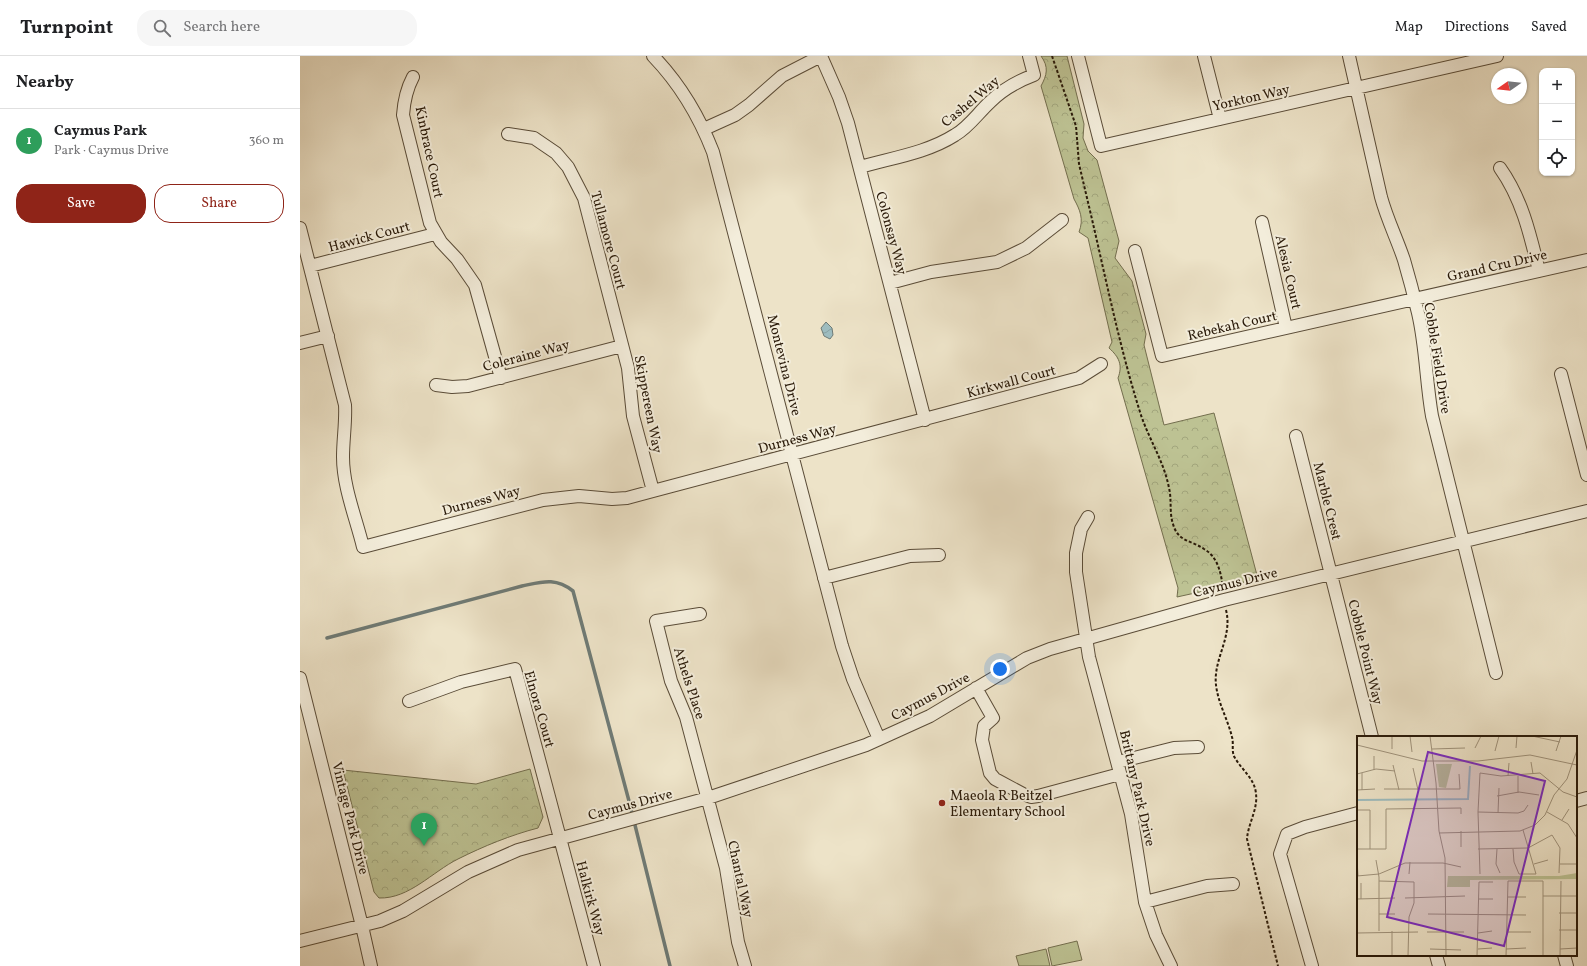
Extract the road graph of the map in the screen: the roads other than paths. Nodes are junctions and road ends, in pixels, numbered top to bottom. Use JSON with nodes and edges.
{"nodes":[{"id":1,"x":653,"y":56,"type":"edge"},
{"id":2,"x":821,"y":56,"type":"edge"},
{"id":3,"x":1029,"y":56,"type":"edge"},
{"id":4,"x":1078,"y":56,"type":"edge"},
{"id":5,"x":1204,"y":56,"type":"edge"},
{"id":6,"x":1349,"y":56,"type":"edge"},
{"id":7,"x":1497,"y":56,"type":"edge"},
{"id":8,"x":1478,"y":58,"type":"edge"},
{"id":9,"x":413,"y":77,"type":"dead end"},
{"id":10,"x":1356,"y":88,"type":"junction"},
{"id":11,"x":1220,"y":119,"type":"junction"},
{"id":12,"x":704,"y":129,"type":"junction"},
{"id":13,"x":508,"y":134,"type":"dead end"},
{"id":14,"x":860,"y":167,"type":"junction"},
{"id":15,"x":1500,"y":168,"type":"dead end"},
{"id":16,"x":1062,"y":220,"type":"dead end"},
{"id":17,"x":1262,"y":222,"type":"dead end"},
{"id":18,"x":300,"y":228,"type":"edge"},
{"id":19,"x":435,"y":234,"type":"junction"},
{"id":20,"x":1135,"y":251,"type":"dead end"},
{"id":21,"x":1587,"y":260,"type":"edge"},
{"id":22,"x":310,"y":266,"type":"junction"},
{"id":23,"x":1539,"y":271,"type":"junction"},
{"id":24,"x":890,"y":283,"type":"junction"},
{"id":25,"x":1414,"y":300,"type":"junction"},
{"id":26,"x":1286,"y":328,"type":"junction"},
{"id":27,"x":328,"y":336,"type":"junction"},
{"id":28,"x":300,"y":343,"type":"edge"},
{"id":29,"x":622,"y":346,"type":"junction"},
{"id":30,"x":1101,"y":364,"type":"dead end"},
{"id":31,"x":1561,"y":374,"type":"dead end"},
{"id":32,"x":501,"y":378,"type":"junction"},
{"id":33,"x":436,"y":385,"type":"dead end"},
{"id":34,"x":926,"y":420,"type":"junction"},
{"id":35,"x":1296,"y":436,"type":"dead end"},
{"id":36,"x":792,"y":455,"type":"junction"},
{"id":37,"x":1587,"y":475,"type":"edge"},
{"id":38,"x":653,"y":491,"type":"junction"},
{"id":39,"x":1587,"y":511,"type":"edge"},
{"id":40,"x":1088,"y":517,"type":"dead end"},
{"id":41,"x":1464,"y":541,"type":"junction"},
{"id":42,"x":939,"y":555,"type":"dead end"},
{"id":43,"x":1331,"y":574,"type":"junction"},
{"id":44,"x":824,"y":578,"type":"junction"},
{"id":45,"x":700,"y":614,"type":"dead end"},
{"id":46,"x":1086,"y":638,"type":"junction"},
{"id":47,"x":1496,"y":673,"type":"dead end"},
{"id":48,"x":300,"y":678,"type":"edge"},
{"id":49,"x":976,"y":688,"type":"junction"},
{"id":50,"x":409,"y":702,"type":"dead end"},
{"id":51,"x":1372,"y":736,"type":"edge"},
{"id":52,"x":880,"y":739,"type":"junction"},
{"id":53,"x":1198,"y":747,"type":"dead end"},
{"id":54,"x":1119,"y":768,"type":"junction"},
{"id":55,"x":708,"y":798,"type":"junction"},
{"id":56,"x":1587,"y":798,"type":"edge"},
{"id":57,"x":1577,"y":801,"type":"edge"},
{"id":58,"x":1357,"y":813,"type":"edge"},
{"id":59,"x":560,"y":838,"type":"junction"},
{"id":60,"x":1233,"y":884,"type":"dead end"},
{"id":61,"x":1145,"y":902,"type":"junction"},
{"id":62,"x":362,"y":926,"type":"junction"},
{"id":63,"x":300,"y":941,"type":"edge"},
{"id":64,"x":1436,"y":956,"type":"edge"},
{"id":65,"x":1564,"y":956,"type":"edge"},
{"id":66,"x":371,"y":966,"type":"edge"},
{"id":67,"x":594,"y":966,"type":"edge"},
{"id":68,"x":745,"y":966,"type":"edge"},
{"id":69,"x":1171,"y":966,"type":"edge"},
{"id":70,"x":1312,"y":966,"type":"edge"},
{"id":71,"x":1439,"y":966,"type":"edge"},
{"id":72,"x":1567,"y":966,"type":"edge"}],
"edges":[{"from":1,"to":12,"type":"street","name":"Montevina Drive"},
{"from":2,"to":12,"type":"street"},
{"from":2,"to":14,"type":"street","name":"Colonsay Way"},
{"from":3,"to":14,"type":"street","name":"Cashel Way"},
{"from":4,"to":11,"type":"street","name":"Yorkton Way"},
{"from":5,"to":11,"type":"street"},
{"from":6,"to":10,"type":"street","name":"Cobble Field Drive"},
{"from":7,"to":8,"type":"street","name":"Yorkton Way"},
{"from":8,"to":10,"type":"street","name":"Yorkton Way"},
{"from":9,"to":19,"type":"street","name":"Kinbrace Court"},
{"from":10,"to":11,"type":"street","name":"Yorkton Way"},
{"from":10,"to":25,"type":"street","name":"Cobble Field Drive"},
{"from":12,"to":36,"type":"street","name":"Montevina Drive"},
{"from":13,"to":29,"type":"street","name":"Tullamore Court"},
{"from":14,"to":24,"type":"street","name":"Colonsay Way"},
{"from":15,"to":23,"type":"street"},
{"from":16,"to":24,"type":"street"},
{"from":17,"to":26,"type":"street","name":"Alesia Court"},
{"from":18,"to":22,"type":"street","name":"Durness Way"},
{"from":19,"to":22,"type":"street","name":"Hawick Court"},
{"from":19,"to":32,"type":"street"},
{"from":20,"to":26,"type":"street","name":"Rebekah Court"},
{"from":21,"to":23,"type":"street","name":"Grand Cru Drive"},
{"from":22,"to":27,"type":"street","name":"Durness Way"},
{"from":23,"to":25,"type":"street","name":"Grand Cru Drive"},
{"from":24,"to":34,"type":"street","name":"Colonsay Way"},
{"from":25,"to":26,"type":"street","name":"Rebekah Court"},
{"from":25,"to":41,"type":"street","name":"Cobble Field Drive"},
{"from":27,"to":28,"type":"street"},
{"from":27,"to":38,"type":"street","name":"Durness Way"},
{"from":29,"to":32,"type":"street","name":"Coleraine Way"},
{"from":29,"to":38,"type":"street","name":"Skippereen Way"},
{"from":30,"to":34,"type":"street","name":"Kirkwall Court"},
{"from":31,"to":37,"type":"street"},
{"from":32,"to":33,"type":"street","name":"Coleraine Way"},
{"from":34,"to":36,"type":"street","name":"Durness Way"},
{"from":35,"to":43,"type":"street","name":"Marble Crest"},
{"from":36,"to":38,"type":"street","name":"Durness Way"},
{"from":36,"to":44,"type":"street","name":"Montevina Drive"},
{"from":39,"to":41,"type":"street","name":"Caymus Drive"},
{"from":40,"to":46,"type":"street","name":"Brittany Park Drive"},
{"from":41,"to":43,"type":"street","name":"Caymus Drive"},
{"from":41,"to":47,"type":"street","name":"Cobble Field Drive"},
{"from":42,"to":44,"type":"street"},
{"from":43,"to":46,"type":"street","name":"Caymus Drive"},
{"from":43,"to":51,"type":"street","name":"Cobble Point Way"},
{"from":44,"to":52,"type":"street","name":"Montevina Drive"},
{"from":45,"to":55,"type":"street","name":"Athels Place"},
{"from":46,"to":49,"type":"street","name":"Caymus Drive"},
{"from":46,"to":54,"type":"street","name":"Brittany Park Drive"},
{"from":48,"to":62,"type":"street","name":"Vintage Park Drive"},
{"from":49,"to":52,"type":"street","name":"Caymus Drive"},
{"from":49,"to":54,"type":"street"},
{"from":50,"to":59,"type":"street","name":"Elnora Court"},
{"from":52,"to":55,"type":"street","name":"Caymus Drive"},
{"from":53,"to":54,"type":"street"},
{"from":54,"to":61,"type":"street","name":"Brittany Park Drive"},
{"from":55,"to":59,"type":"street","name":"Caymus Drive"},
{"from":55,"to":68,"type":"street","name":"Chantal Way"},
{"from":56,"to":57,"type":"street"},
{"from":58,"to":70,"type":"street"},
{"from":59,"to":62,"type":"street","name":"Caymus Drive"},
{"from":59,"to":67,"type":"street","name":"Halkirk Way"},
{"from":60,"to":61,"type":"street"},
{"from":61,"to":69,"type":"street","name":"Brittany Park Drive"},
{"from":62,"to":63,"type":"street","name":"Caymus Drive"},
{"from":62,"to":66,"type":"street","name":"Vintage Park Drive"},
{"from":64,"to":71,"type":"street"},
{"from":65,"to":72,"type":"street"}]}
